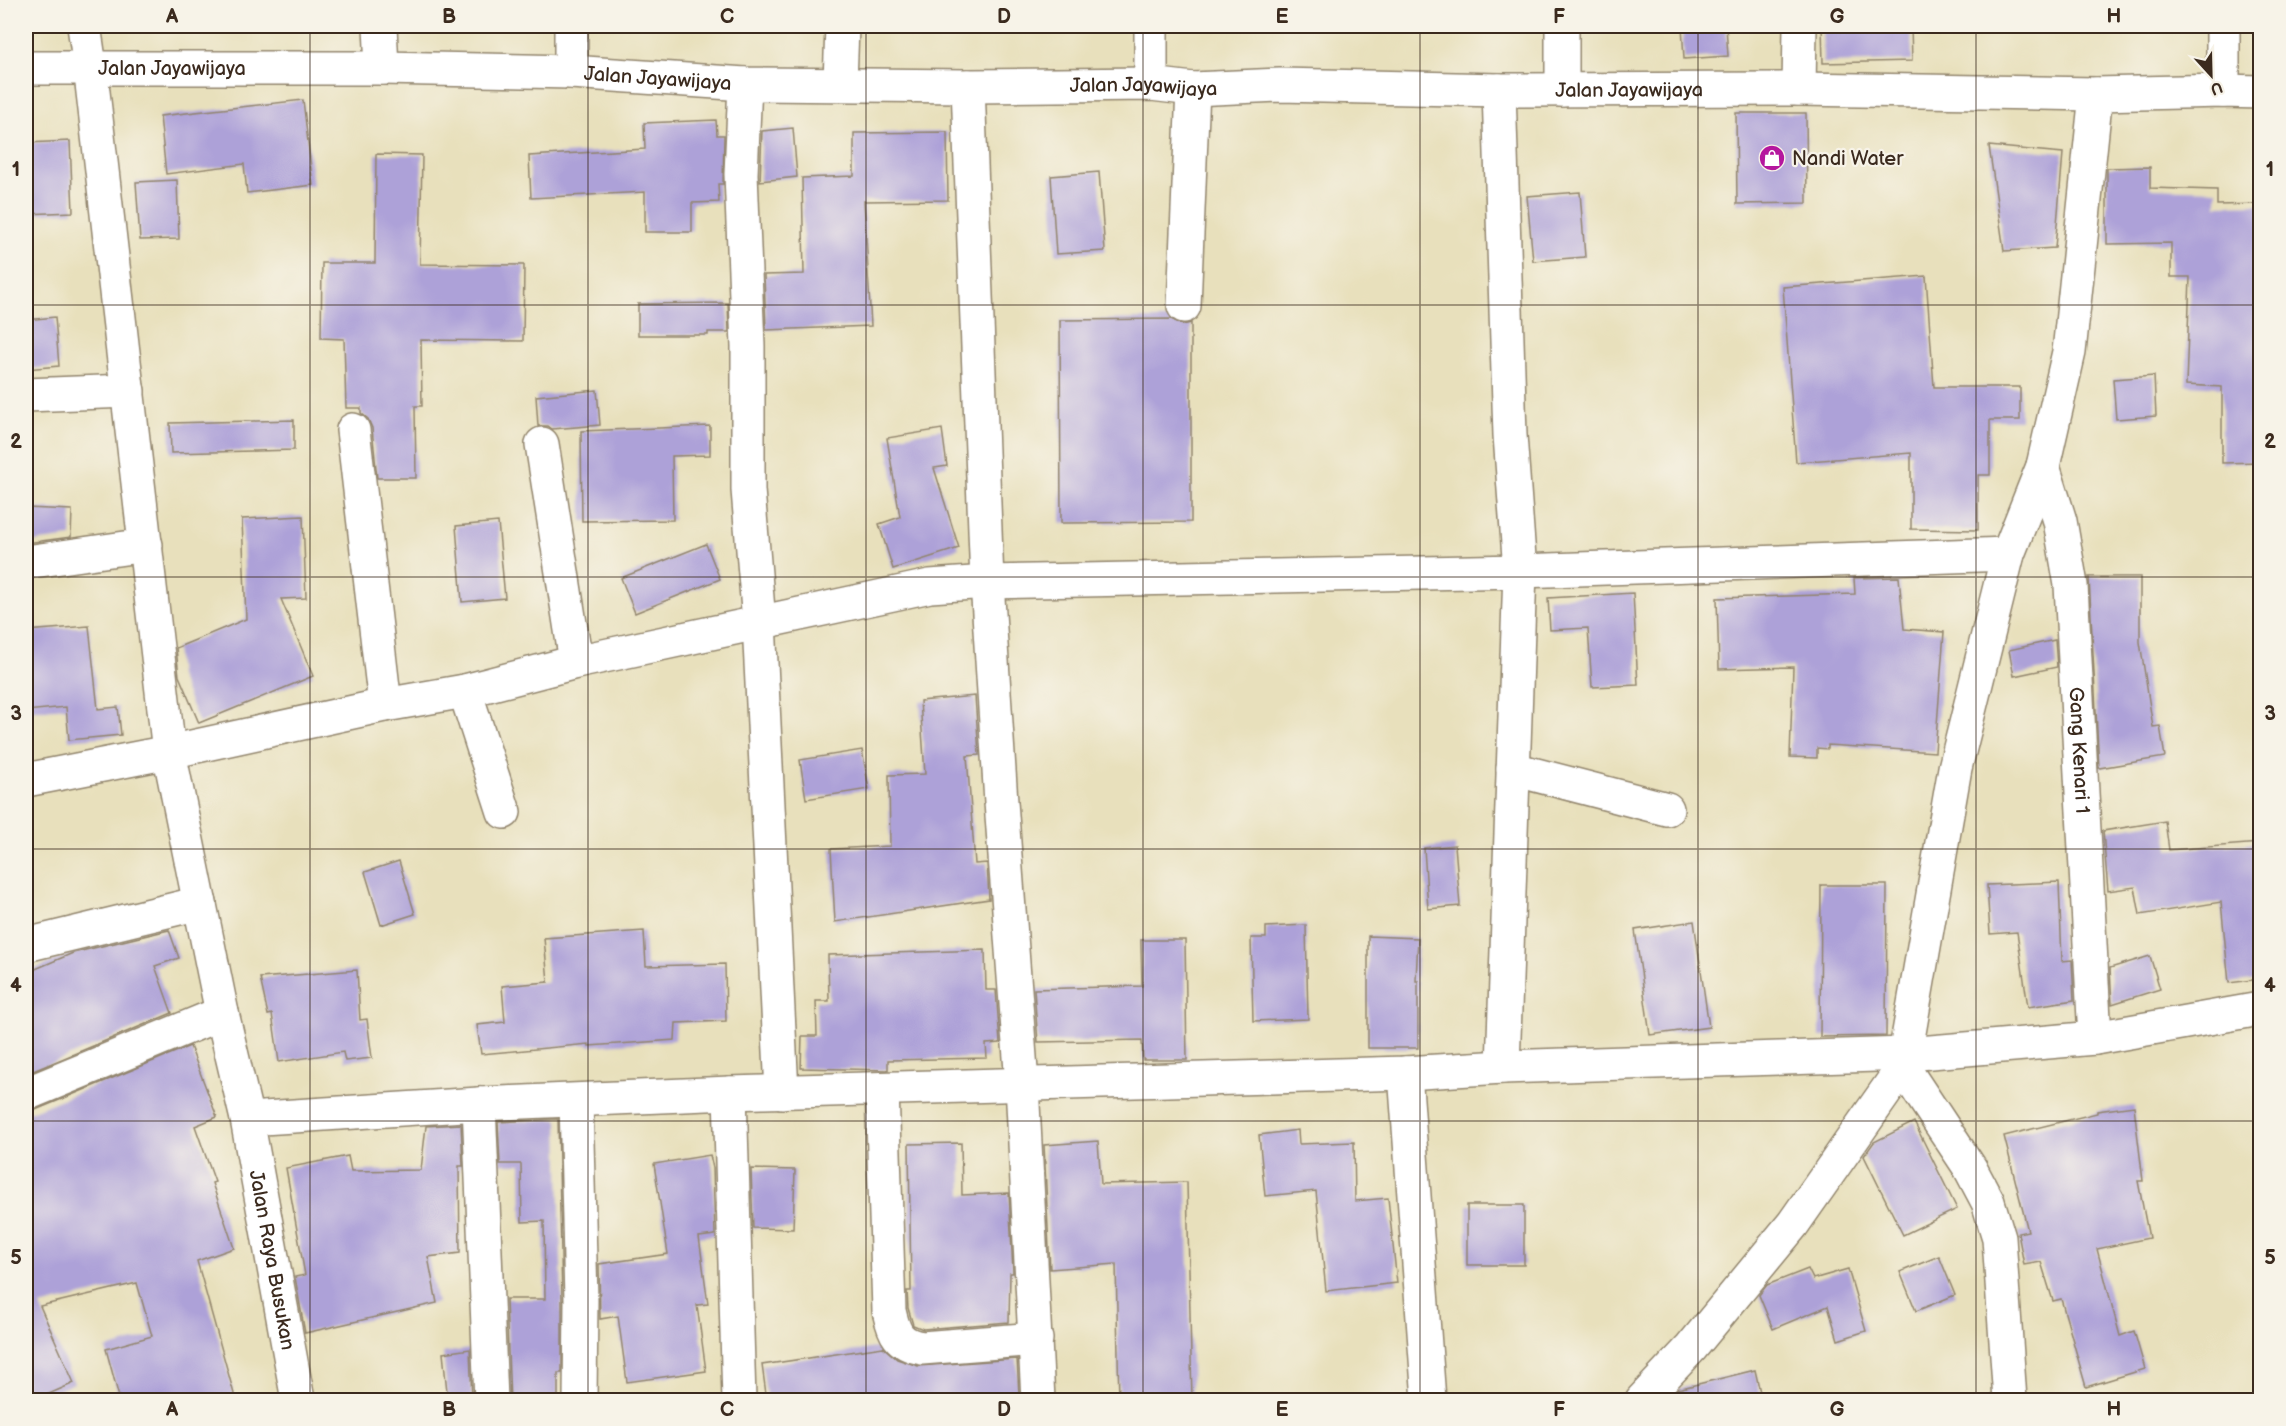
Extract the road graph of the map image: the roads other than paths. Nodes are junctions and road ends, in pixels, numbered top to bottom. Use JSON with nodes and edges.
{"nodes":[{"id":1,"x":84,"y":26,"type":"edge"},
{"id":2,"x":380,"y":26,"type":"edge"},
{"id":3,"x":571,"y":26,"type":"edge"},
{"id":4,"x":842,"y":26,"type":"edge"},
{"id":5,"x":1151,"y":26,"type":"edge"},
{"id":6,"x":1562,"y":26,"type":"edge"},
{"id":7,"x":1800,"y":26,"type":"edge"},
{"id":8,"x":2223,"y":26,"type":"edge"},
{"id":9,"x":90,"y":66,"type":"junction"},
{"id":10,"x":26,"y":68,"type":"edge"},
{"id":11,"x":382,"y":68,"type":"junction"},
{"id":12,"x":571,"y":72,"type":"junction"},
{"id":13,"x":840,"y":83,"type":"junction"},
{"id":14,"x":745,"y":84,"type":"junction"},
{"id":15,"x":1151,"y":84,"type":"junction"},
{"id":16,"x":968,"y":86,"type":"junction"},
{"id":17,"x":1193,"y":89,"type":"junction"},
{"id":18,"x":1799,"y":89,"type":"junction"},
{"id":19,"x":1499,"y":90,"type":"junction"},
{"id":20,"x":1562,"y":90,"type":"junction"},
{"id":21,"x":2223,"y":91,"type":"junction"},
{"id":22,"x":2260,"y":92,"type":"edge"},
{"id":23,"x":2096,"y":94,"type":"junction"},
{"id":24,"x":1184,"y":306,"type":"dead end"},
{"id":25,"x":128,"y":391,"type":"junction"},
{"id":26,"x":26,"y":395,"type":"edge"},
{"id":27,"x":353,"y":430,"type":"dead end"},
{"id":28,"x":542,"y":444,"type":"dead end"},
{"id":29,"x":2043,"y":466,"type":"junction"},
{"id":30,"x":146,"y":545,"type":"junction"},
{"id":31,"x":2008,"y":554,"type":"junction"},
{"id":32,"x":26,"y":562,"type":"edge"},
{"id":33,"x":1520,"y":571,"type":"junction"},
{"id":34,"x":987,"y":582,"type":"junction"},
{"id":35,"x":759,"y":622,"type":"junction"},
{"id":36,"x":576,"y":662,"type":"junction"},
{"id":37,"x":465,"y":691,"type":"junction"},
{"id":38,"x":385,"y":705,"type":"junction"},
{"id":39,"x":169,"y":752,"type":"junction"},
{"id":40,"x":1513,"y":769,"type":"junction"},
{"id":41,"x":26,"y":780,"type":"edge"},
{"id":42,"x":1667,"y":809,"type":"dead end"},
{"id":43,"x":504,"y":812,"type":"dead end"},
{"id":44,"x":200,"y":903,"type":"junction"},
{"id":45,"x":26,"y":945,"type":"edge"},
{"id":46,"x":2260,"y":1009,"type":"edge"},
{"id":47,"x":222,"y":1013,"type":"junction"},
{"id":48,"x":2095,"y":1038,"type":"junction"},
{"id":49,"x":1905,"y":1061,"type":"junction"},
{"id":50,"x":1503,"y":1067,"type":"junction"},
{"id":51,"x":1405,"y":1073,"type":"junction"},
{"id":52,"x":1022,"y":1084,"type":"junction"},
{"id":53,"x":882,"y":1089,"type":"junction"},
{"id":54,"x":782,"y":1092,"type":"junction"},
{"id":55,"x":730,"y":1093,"type":"junction"},
{"id":56,"x":26,"y":1094,"type":"edge"},
{"id":57,"x":576,"y":1101,"type":"junction"},
{"id":58,"x":479,"y":1104,"type":"junction"},
{"id":59,"x":248,"y":1119,"type":"junction"},
{"id":60,"x":1036,"y":1339,"type":"junction"},
{"id":61,"x":298,"y":1401,"type":"edge"},
{"id":62,"x":491,"y":1401,"type":"edge"},
{"id":63,"x":580,"y":1401,"type":"edge"},
{"id":64,"x":739,"y":1401,"type":"edge"},
{"id":65,"x":1038,"y":1401,"type":"edge"},
{"id":66,"x":1429,"y":1401,"type":"edge"},
{"id":67,"x":1642,"y":1401,"type":"edge"},
{"id":68,"x":2010,"y":1401,"type":"edge"}],
"edges":[{"from":1,"to":9,"type":"street","name":"Jalan Raya Busukan"},
{"from":2,"to":11,"type":"street"},
{"from":3,"to":12,"type":"street"},
{"from":4,"to":13,"type":"street"},
{"from":5,"to":15,"type":"street"},
{"from":6,"to":20,"type":"street"},
{"from":7,"to":18,"type":"street"},
{"from":8,"to":21,"type":"street"},
{"from":9,"to":10,"type":"street","name":"Jalan Jayawijaya"},
{"from":9,"to":11,"type":"street","name":"Jalan Jayawijaya"},
{"from":9,"to":25,"type":"street","name":"Jalan Raya Busukan"},
{"from":11,"to":12,"type":"street","name":"Jalan Jayawijaya"},
{"from":12,"to":14,"type":"street","name":"Jalan Jayawijaya"},
{"from":13,"to":14,"type":"street","name":"Jalan Jayawijaya"},
{"from":13,"to":16,"type":"street","name":"Jalan Jayawijaya"},
{"from":14,"to":35,"type":"street"},
{"from":15,"to":16,"type":"street","name":"Jalan Jayawijaya"},
{"from":15,"to":17,"type":"street","name":"Jalan Jayawijaya"},
{"from":16,"to":34,"type":"street"},
{"from":17,"to":19,"type":"street","name":"Jalan Jayawijaya"},
{"from":17,"to":24,"type":"street"},
{"from":18,"to":20,"type":"street","name":"Jalan Jayawijaya"},
{"from":18,"to":23,"type":"street","name":"Jalan Jayawijaya"},
{"from":19,"to":20,"type":"street","name":"Jalan Jayawijaya"},
{"from":19,"to":33,"type":"street"},
{"from":21,"to":22,"type":"street","name":"Jalan Jayawijaya"},
{"from":21,"to":23,"type":"street","name":"Jalan Jayawijaya"},
{"from":23,"to":29,"type":"street"},
{"from":25,"to":26,"type":"street"},
{"from":25,"to":30,"type":"street","name":"Jalan Raya Busukan"},
{"from":27,"to":38,"type":"street"},
{"from":28,"to":36,"type":"street"},
{"from":29,"to":31,"type":"street"},
{"from":29,"to":48,"type":"street","name":"Gang Kenari 1"},
{"from":30,"to":32,"type":"street"},
{"from":30,"to":39,"type":"street","name":"Jalan Raya Busukan"},
{"from":31,"to":33,"type":"street"},
{"from":31,"to":49,"type":"street"},
{"from":33,"to":34,"type":"street"},
{"from":33,"to":40,"type":"street"},
{"from":34,"to":35,"type":"street"},
{"from":34,"to":52,"type":"street"},
{"from":35,"to":36,"type":"street"},
{"from":35,"to":54,"type":"street"},
{"from":36,"to":37,"type":"street"},
{"from":37,"to":38,"type":"street"},
{"from":37,"to":43,"type":"street"},
{"from":38,"to":39,"type":"street"},
{"from":39,"to":41,"type":"street"},
{"from":39,"to":44,"type":"street","name":"Jalan Raya Busukan"},
{"from":40,"to":42,"type":"street"},
{"from":40,"to":50,"type":"street"},
{"from":44,"to":45,"type":"street"},
{"from":44,"to":47,"type":"street","name":"Jalan Raya Busukan"},
{"from":46,"to":48,"type":"street"},
{"from":47,"to":56,"type":"street"},
{"from":47,"to":59,"type":"street","name":"Jalan Raya Busukan"},
{"from":48,"to":49,"type":"street"},
{"from":49,"to":50,"type":"street"},
{"from":49,"to":67,"type":"street"},
{"from":49,"to":68,"type":"street"},
{"from":50,"to":51,"type":"street"},
{"from":51,"to":52,"type":"street"},
{"from":51,"to":66,"type":"street"},
{"from":52,"to":53,"type":"street"},
{"from":52,"to":60,"type":"street"},
{"from":53,"to":54,"type":"street"},
{"from":53,"to":60,"type":"street"},
{"from":54,"to":55,"type":"street"},
{"from":55,"to":57,"type":"street"},
{"from":55,"to":64,"type":"street"},
{"from":57,"to":58,"type":"street"},
{"from":57,"to":63,"type":"street"},
{"from":58,"to":59,"type":"street"},
{"from":58,"to":62,"type":"street"},
{"from":59,"to":61,"type":"street","name":"Jalan Raya Busukan"},
{"from":60,"to":65,"type":"street"}]}
